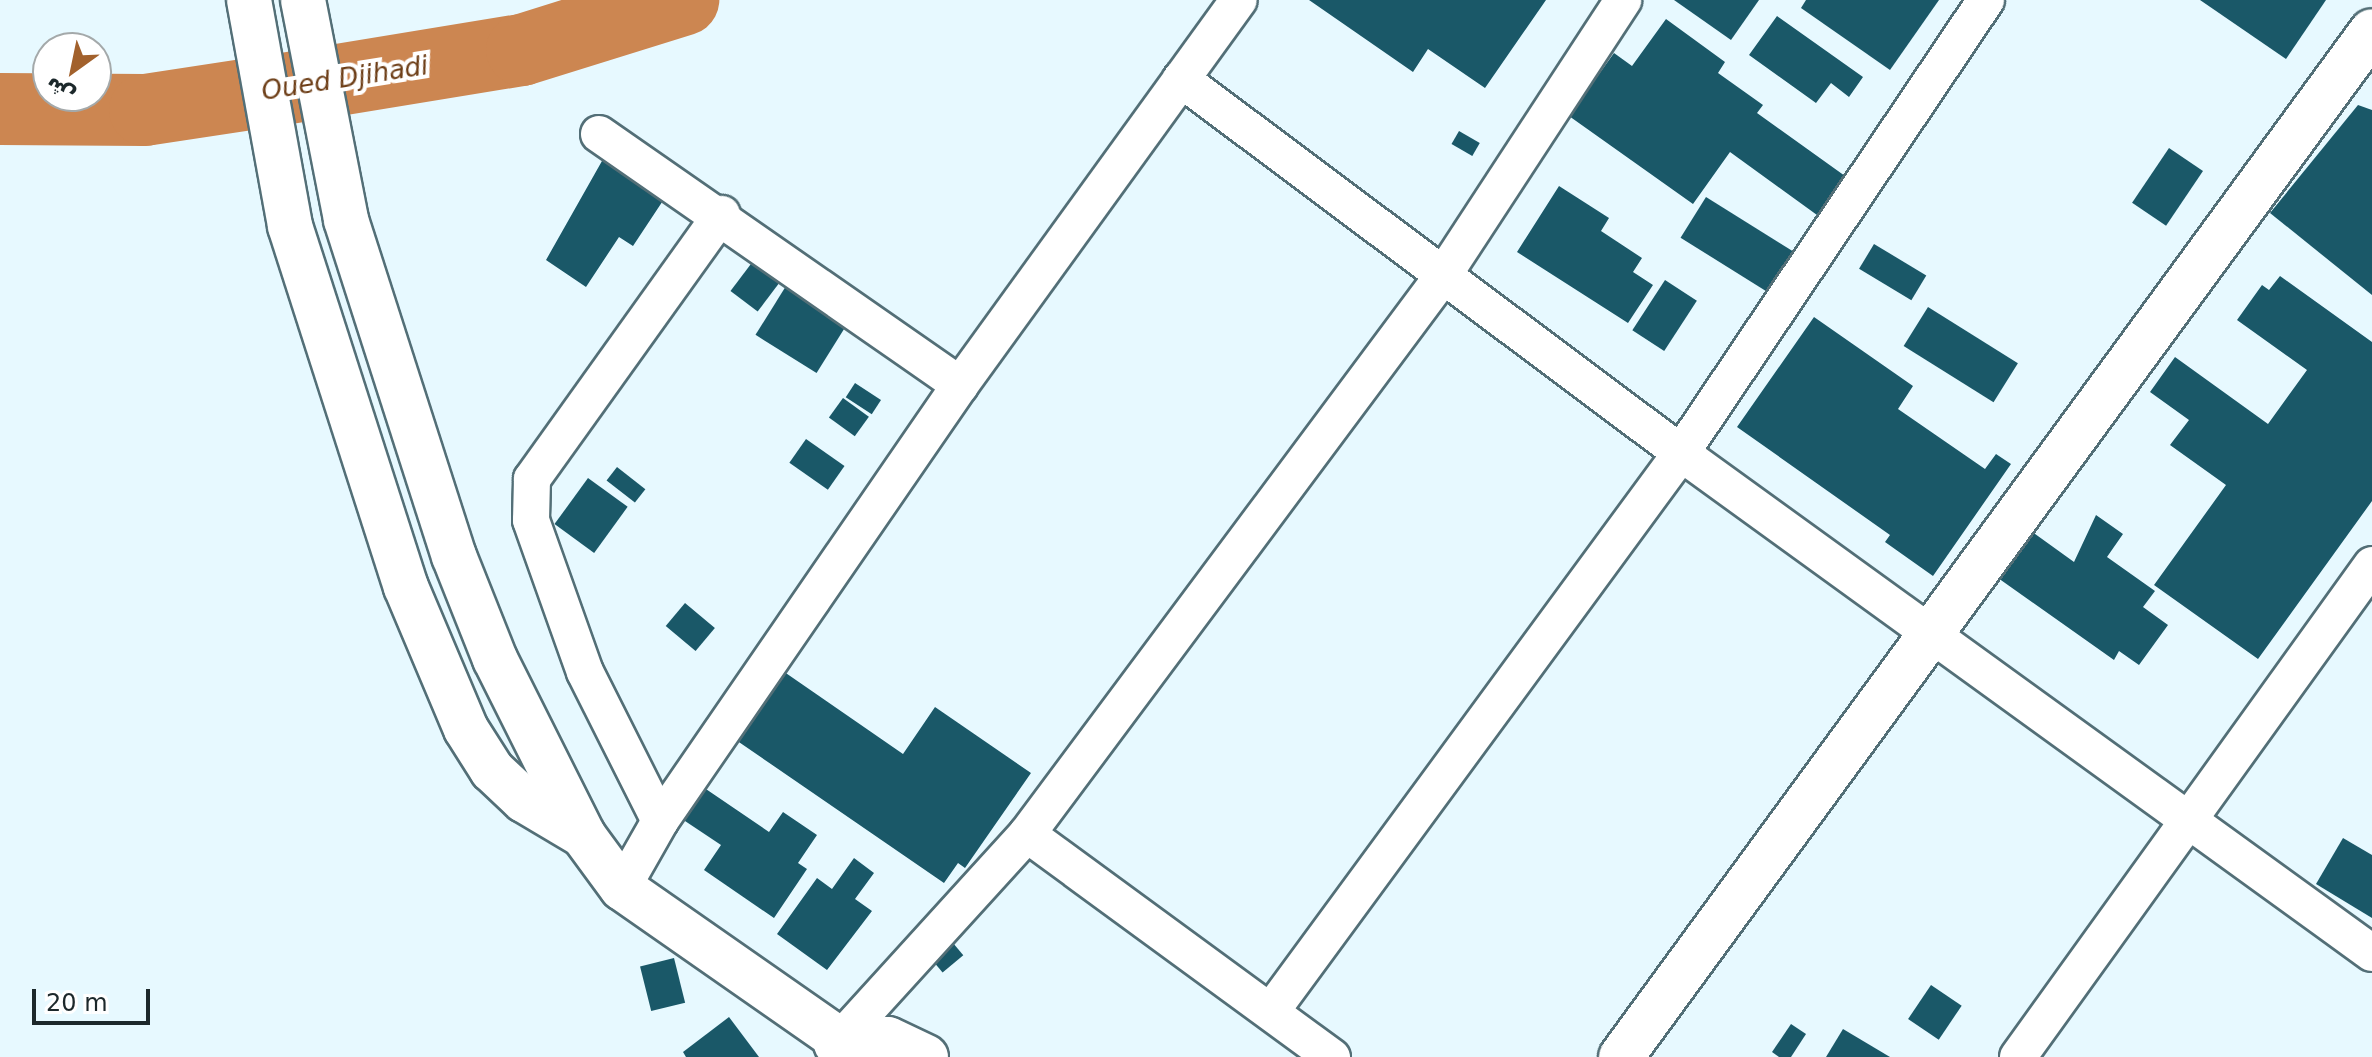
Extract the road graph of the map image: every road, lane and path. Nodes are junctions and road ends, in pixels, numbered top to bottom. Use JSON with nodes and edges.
{"nodes":[{"id":1,"x":249,"y":0,"type":"edge"},
{"id":2,"x":303,"y":0,"type":"edge"},
{"id":3,"x":1239,"y":0,"type":"edge"},
{"id":4,"x":1623,"y":0,"type":"edge"},
{"id":5,"x":1986,"y":0,"type":"edge"},
{"id":6,"x":2372,"y":31,"type":"edge"},
{"id":7,"x":1181,"y":79,"type":"junction"},
{"id":8,"x":599,"y":134,"type":"dead end"},
{"id":9,"x":722,"y":214,"type":"junction"},
{"id":10,"x":1442,"y":277,"type":"junction"},
{"id":11,"x":960,"y":385,"type":"junction"},
{"id":12,"x":1681,"y":453,"type":"junction"},
{"id":13,"x":2372,"y":565,"type":"edge"},
{"id":14,"x":1932,"y":630,"type":"junction"},
{"id":15,"x":2189,"y":819,"type":"junction"},
{"id":16,"x":660,"y":821,"type":"junction"},
{"id":17,"x":1027,"y":834,"type":"junction"},
{"id":18,"x":583,"y":835,"type":"junction"},
{"id":19,"x":622,"y":888,"type":"junction"},
{"id":20,"x":2372,"y":953,"type":"edge"},
{"id":21,"x":1272,"y":1010,"type":"junction"},
{"id":22,"x":850,"y":1050,"type":"edge"},
{"id":23,"x":926,"y":1057,"type":"edge"},
{"id":24,"x":1332,"y":1057,"type":"edge"},
{"id":25,"x":1621,"y":1057,"type":"edge"},
{"id":26,"x":2018,"y":1057,"type":"edge"}],
"edges":[{"from":1,"to":18,"type":"street"},
{"from":2,"to":18,"type":"street"},
{"from":3,"to":7,"type":"street"},
{"from":4,"to":10,"type":"street"},
{"from":5,"to":12,"type":"street"},
{"from":6,"to":14,"type":"street"},
{"from":7,"to":10,"type":"street"},
{"from":7,"to":11,"type":"street"},
{"from":8,"to":9,"type":"street"},
{"from":9,"to":11,"type":"street"},
{"from":9,"to":16,"type":"street"},
{"from":10,"to":12,"type":"street"},
{"from":10,"to":17,"type":"street"},
{"from":11,"to":16,"type":"street"},
{"from":12,"to":14,"type":"street"},
{"from":12,"to":21,"type":"street"},
{"from":13,"to":15,"type":"street"},
{"from":14,"to":15,"type":"street"},
{"from":14,"to":25,"type":"street"},
{"from":15,"to":20,"type":"street"},
{"from":15,"to":26,"type":"street"},
{"from":16,"to":19,"type":"street"},
{"from":17,"to":21,"type":"street"},
{"from":17,"to":22,"type":"street"},
{"from":18,"to":19,"type":"street"},
{"from":19,"to":22,"type":"street"},
{"from":21,"to":24,"type":"street"},
{"from":22,"to":23,"type":"street"}]}
